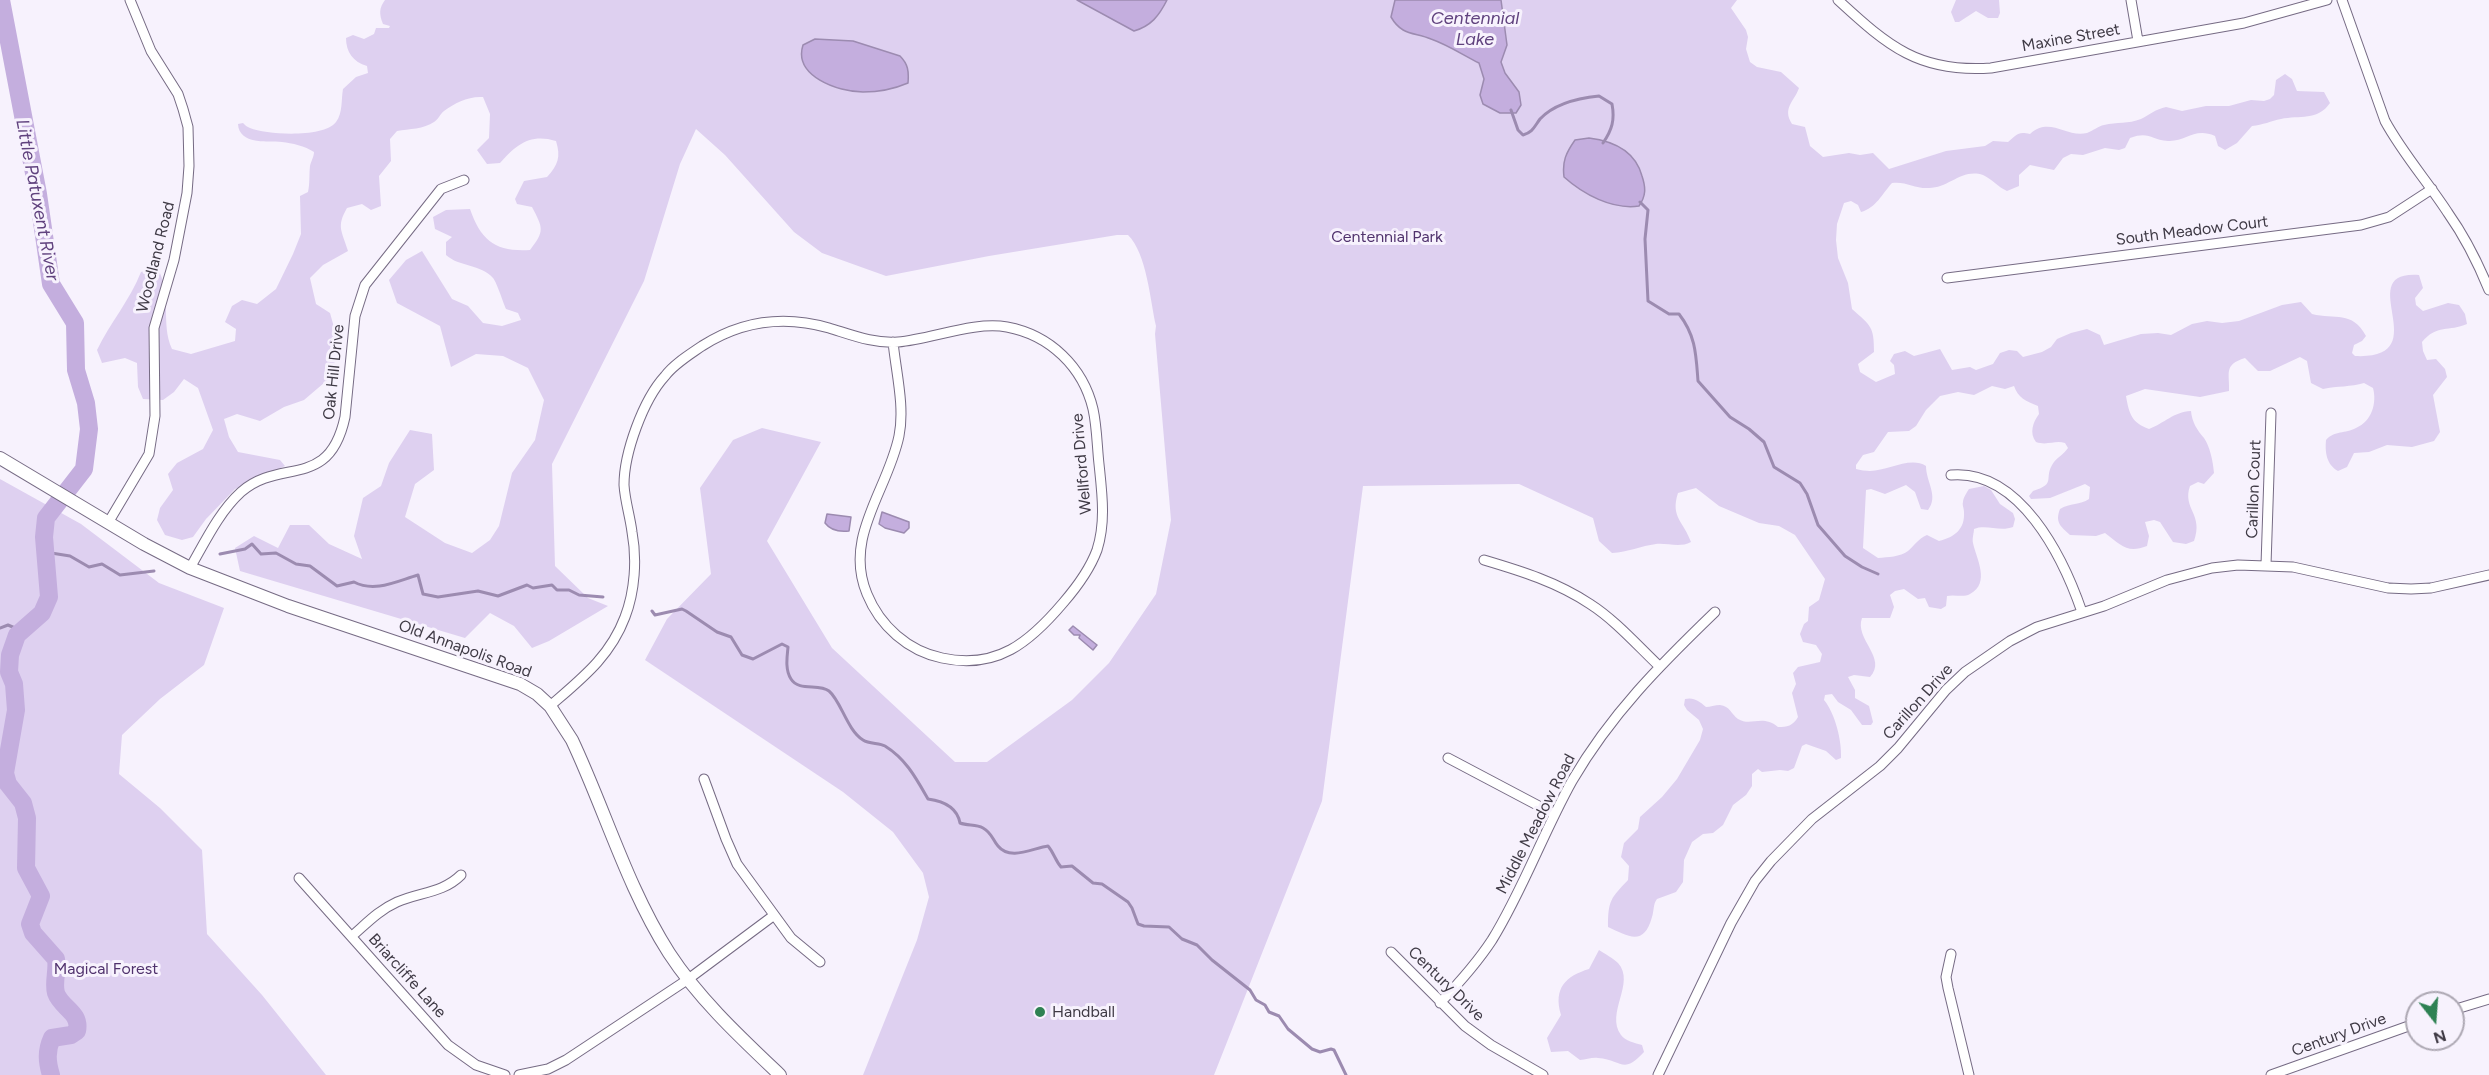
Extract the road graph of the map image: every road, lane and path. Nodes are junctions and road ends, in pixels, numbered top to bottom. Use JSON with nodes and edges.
{"nodes":[{"id":1,"x":130,"y":0,"type":"edge"},
{"id":2,"x":1838,"y":0,"type":"edge"},
{"id":3,"x":2131,"y":0,"type":"edge"},
{"id":4,"x":2327,"y":0,"type":"edge"},
{"id":5,"x":2342,"y":0,"type":"edge"},
{"id":6,"x":2138,"y":41,"type":"junction"},
{"id":7,"x":464,"y":180,"type":"dead end"},
{"id":8,"x":2432,"y":189,"type":"junction"},
{"id":9,"x":1947,"y":278,"type":"dead end"},
{"id":10,"x":2489,"y":290,"type":"edge"},
{"id":11,"x":893,"y":342,"type":"junction"},
{"id":12,"x":2271,"y":413,"type":"dead end"},
{"id":13,"x":0,"y":458,"type":"edge"},
{"id":14,"x":1951,"y":475,"type":"dead end"},
{"id":15,"x":108,"y":523,"type":"junction"},
{"id":16,"x":1484,"y":560,"type":"dead end"},
{"id":17,"x":2266,"y":565,"type":"junction"},
{"id":18,"x":190,"y":568,"type":"junction"},
{"id":19,"x":2489,"y":575,"type":"edge"},
{"id":20,"x":1715,"y":612,"type":"dead end"},
{"id":21,"x":2082,"y":612,"type":"junction"},
{"id":22,"x":1659,"y":666,"type":"junction"},
{"id":23,"x":550,"y":706,"type":"junction"},
{"id":24,"x":1448,"y":758,"type":"dead end"},
{"id":25,"x":704,"y":779,"type":"dead end"},
{"id":26,"x":1554,"y":814,"type":"junction"},
{"id":27,"x":461,"y":875,"type":"dead end"},
{"id":28,"x":299,"y":878,"type":"dead end"},
{"id":29,"x":773,"y":916,"type":"junction"},
{"id":30,"x":352,"y":936,"type":"junction"},
{"id":31,"x":1391,"y":952,"type":"dead end"},
{"id":32,"x":1951,"y":954,"type":"dead end"},
{"id":33,"x":820,"y":962,"type":"dead end"},
{"id":34,"x":687,"y":980,"type":"junction"},
{"id":35,"x":2489,"y":999,"type":"edge"},
{"id":36,"x":1440,"y":1003,"type":"junction"},
{"id":37,"x":2465,"y":1006,"type":"edge"},
{"id":38,"x":2405,"y":1027,"type":"edge"},
{"id":39,"x":505,"y":1075,"type":"edge"},
{"id":40,"x":519,"y":1075,"type":"edge"},
{"id":41,"x":780,"y":1075,"type":"edge"},
{"id":42,"x":1543,"y":1075,"type":"edge"},
{"id":43,"x":1658,"y":1075,"type":"edge"},
{"id":44,"x":1969,"y":1075,"type":"edge"},
{"id":45,"x":2271,"y":1075,"type":"edge"}],
"edges":[{"from":1,"to":15,"type":"street","name":"Woodland Road"},
{"from":2,"to":6,"type":"street","name":"Maxine Street"},
{"from":3,"to":6,"type":"street"},
{"from":4,"to":6,"type":"street","name":"Maxine Street"},
{"from":5,"to":8,"type":"street"},
{"from":7,"to":18,"type":"street","name":"Oak Hill Drive"},
{"from":8,"to":9,"type":"street","name":"South Meadow Court"},
{"from":8,"to":10,"type":"street"},
{"from":11,"to":11,"type":"street","name":"Wellford Drive"},
{"from":11,"to":23,"type":"street","name":"Wellford Drive"},
{"from":12,"to":17,"type":"street","name":"Carillon Court"},
{"from":13,"to":15,"type":"street","name":"Old Annapolis Road"},
{"from":14,"to":21,"type":"street"},
{"from":15,"to":18,"type":"street","name":"Old Annapolis Road"},
{"from":16,"to":22,"type":"street"},
{"from":17,"to":19,"type":"street","name":"Carillon Drive"},
{"from":17,"to":21,"type":"street","name":"Carillon Drive"},
{"from":18,"to":23,"type":"street","name":"Old Annapolis Road"},
{"from":20,"to":22,"type":"street","name":"Middle Meadow Road"},
{"from":21,"to":43,"type":"street","name":"Carillon Drive"},
{"from":22,"to":26,"type":"street","name":"Middle Meadow Road"},
{"from":23,"to":34,"type":"street","name":"Old Annapolis Road"},
{"from":24,"to":26,"type":"street"},
{"from":25,"to":29,"type":"street"},
{"from":26,"to":36,"type":"street","name":"Middle Meadow Road"},
{"from":27,"to":30,"type":"street"},
{"from":28,"to":30,"type":"street","name":"Briarcliffe Lane"},
{"from":29,"to":33,"type":"street"},
{"from":29,"to":34,"type":"street"},
{"from":30,"to":39,"type":"street","name":"Briarcliffe Lane"},
{"from":31,"to":36,"type":"street","name":"Century Drive"},
{"from":32,"to":44,"type":"street"},
{"from":34,"to":40,"type":"street"},
{"from":34,"to":41,"type":"street","name":"Old Annapolis Road"},
{"from":35,"to":37,"type":"street"},
{"from":36,"to":42,"type":"street","name":"Century Drive"},
{"from":38,"to":45,"type":"street","name":"Century Drive"}]}
